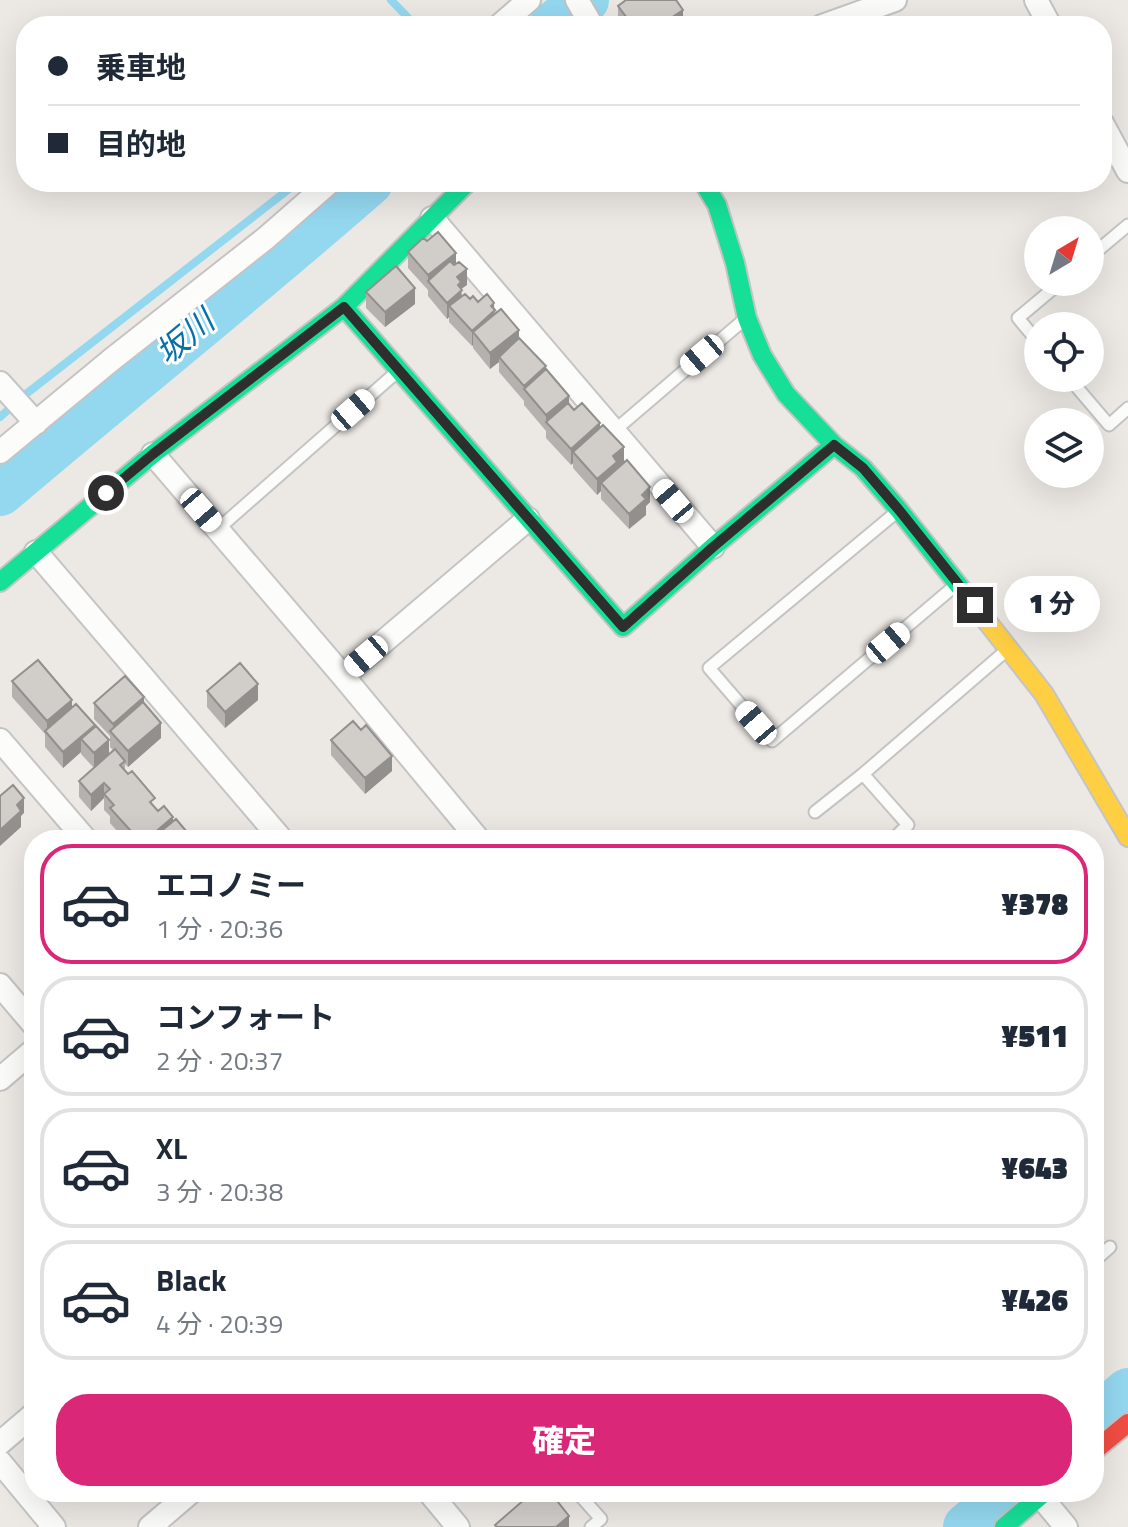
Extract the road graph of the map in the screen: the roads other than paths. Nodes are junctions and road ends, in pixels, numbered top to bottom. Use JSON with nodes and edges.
{"nodes":[{"id":1,"x":529,"y":0,"type":"edge"},
{"id":2,"x":895,"y":0,"type":"edge"},
{"id":3,"x":511,"y":16,"type":"edge"},
{"id":4,"x":850,"y":16,"type":"edge"},
{"id":5,"x":1112,"y":141,"type":"edge"},
{"id":6,"x":1128,"y":171,"type":"edge"},
{"id":7,"x":319,"y":192,"type":"edge"},
{"id":8,"x":458,"y":192,"type":"edge"},
{"id":9,"x":709,"y":192,"type":"edge"},
{"id":10,"x":432,"y":218,"type":"junction"},
{"id":11,"x":1128,"y":225,"type":"edge"},
{"id":12,"x":1104,"y":245,"type":"edge"},
{"id":13,"x":1044,"y":296,"type":"edge"},
{"id":14,"x":344,"y":307,"type":"junction"},
{"id":15,"x":1025,"y":312,"type":"edge"},
{"id":16,"x":747,"y":318,"type":"junction"},
{"id":17,"x":398,"y":371,"type":"junction"},
{"id":18,"x":1081,"y":392,"type":"edge"},
{"id":19,"x":18,"y":403,"type":"edge"},
{"id":20,"x":1128,"y":408,"type":"edge"},
{"id":21,"x":614,"y":431,"type":"junction"},
{"id":22,"x":834,"y":445,"type":"junction"},
{"id":23,"x":0,"y":452,"type":"edge"},
{"id":24,"x":153,"y":454,"type":"junction"},
{"id":25,"x":899,"y":510,"type":"junction"},
{"id":26,"x":528,"y":519,"type":"junction"},
{"id":27,"x":218,"y":529,"type":"junction"},
{"id":28,"x":713,"y":547,"type":"junction"},
{"id":29,"x":36,"y":552,"type":"junction"},
{"id":30,"x":0,"y":582,"type":"edge"},
{"id":31,"x":958,"y":584,"type":"junction"},
{"id":32,"x":1009,"y":649,"type":"junction"},
{"id":33,"x":343,"y":676,"type":"junction"},
{"id":34,"x":0,"y":740,"type":"edge"},
{"id":35,"x":863,"y":774,"type":"junction"},
{"id":36,"x":815,"y":812,"type":"dead end"},
{"id":37,"x":1126,"y":828,"type":"edge"},
{"id":38,"x":77,"y":830,"type":"edge"},
{"id":39,"x":273,"y":830,"type":"edge"},
{"id":40,"x":471,"y":830,"type":"edge"},
{"id":41,"x":903,"y":830,"type":"edge"},
{"id":42,"x":0,"y":985,"type":"edge"},
{"id":43,"x":24,"y":1013,"type":"edge"},
{"id":44,"x":24,"y":1059,"type":"edge"},
{"id":45,"x":0,"y":1079,"type":"edge"},
{"id":46,"x":1110,"y":1247,"type":"dead end"},
{"id":47,"x":1104,"y":1252,"type":"edge"},
{"id":48,"x":24,"y":1423,"type":"edge"},
{"id":49,"x":1128,"y":1423,"type":"edge"},
{"id":50,"x":0,"y":1443,"type":"edge"},
{"id":51,"x":1104,"y":1443,"type":"edge"},
{"id":52,"x":0,"y":1462,"type":"edge"},
{"id":53,"x":24,"y":1491,"type":"edge"},
{"id":54,"x":33,"y":1502,"type":"edge"},
{"id":55,"x":179,"y":1502,"type":"edge"},
{"id":56,"x":437,"y":1502,"type":"edge"},
{"id":57,"x":586,"y":1502,"type":"edge"},
{"id":58,"x":1031,"y":1502,"type":"edge"},
{"id":59,"x":1048,"y":1502,"type":"edge"},
{"id":60,"x":54,"y":1527,"type":"edge"},
{"id":61,"x":150,"y":1527,"type":"edge"},
{"id":62,"x":458,"y":1527,"type":"edge"},
{"id":63,"x":591,"y":1527,"type":"edge"},
{"id":64,"x":1004,"y":1527,"type":"edge"},
{"id":65,"x":1066,"y":1527,"type":"edge"}],
"edges":[{"from":1,"to":3,"type":"street"},
{"from":2,"to":4,"type":"street"},
{"from":5,"to":6,"type":"street"},
{"from":7,"to":19,"type":"street"},
{"from":8,"to":10,"type":"street"},
{"from":9,"to":16,"type":"street"},
{"from":10,"to":14,"type":"street"},
{"from":10,"to":21,"type":"street"},
{"from":11,"to":12,"type":"lane"},
{"from":13,"to":15,"type":"lane"},
{"from":14,"to":17,"type":"street"},
{"from":14,"to":24,"type":"street"},
{"from":16,"to":21,"type":"lane"},
{"from":16,"to":22,"type":"street"},
{"from":17,"to":26,"type":"street"},
{"from":17,"to":27,"type":"lane"},
{"from":18,"to":20,"type":"lane"},
{"from":19,"to":23,"type":"street"},
{"from":21,"to":28,"type":"street"},
{"from":22,"to":25,"type":"street"},
{"from":22,"to":28,"type":"street"},
{"from":24,"to":27,"type":"street"},
{"from":24,"to":29,"type":"street"},
{"from":25,"to":31,"type":"street"},
{"from":25,"to":31,"type":"lane"},
{"from":26,"to":28,"type":"street"},
{"from":26,"to":33,"type":"street"},
{"from":27,"to":33,"type":"street"},
{"from":29,"to":30,"type":"street"},
{"from":29,"to":39,"type":"street"},
{"from":31,"to":32,"type":"street"},
{"from":32,"to":35,"type":"lane"},
{"from":32,"to":37,"type":"street"},
{"from":33,"to":40,"type":"street"},
{"from":34,"to":38,"type":"street"},
{"from":35,"to":36,"type":"lane"},
{"from":35,"to":41,"type":"lane"},
{"from":42,"to":43,"type":"street"},
{"from":44,"to":45,"type":"street"},
{"from":46,"to":47,"type":"lane"},
{"from":48,"to":50,"type":"street"},
{"from":49,"to":51,"type":"street"},
{"from":52,"to":53,"type":"street"},
{"from":54,"to":60,"type":"street"},
{"from":55,"to":61,"type":"street"},
{"from":56,"to":62,"type":"street"},
{"from":57,"to":63,"type":"lane"},
{"from":58,"to":64,"type":"street"},
{"from":59,"to":65,"type":"street"}]}
